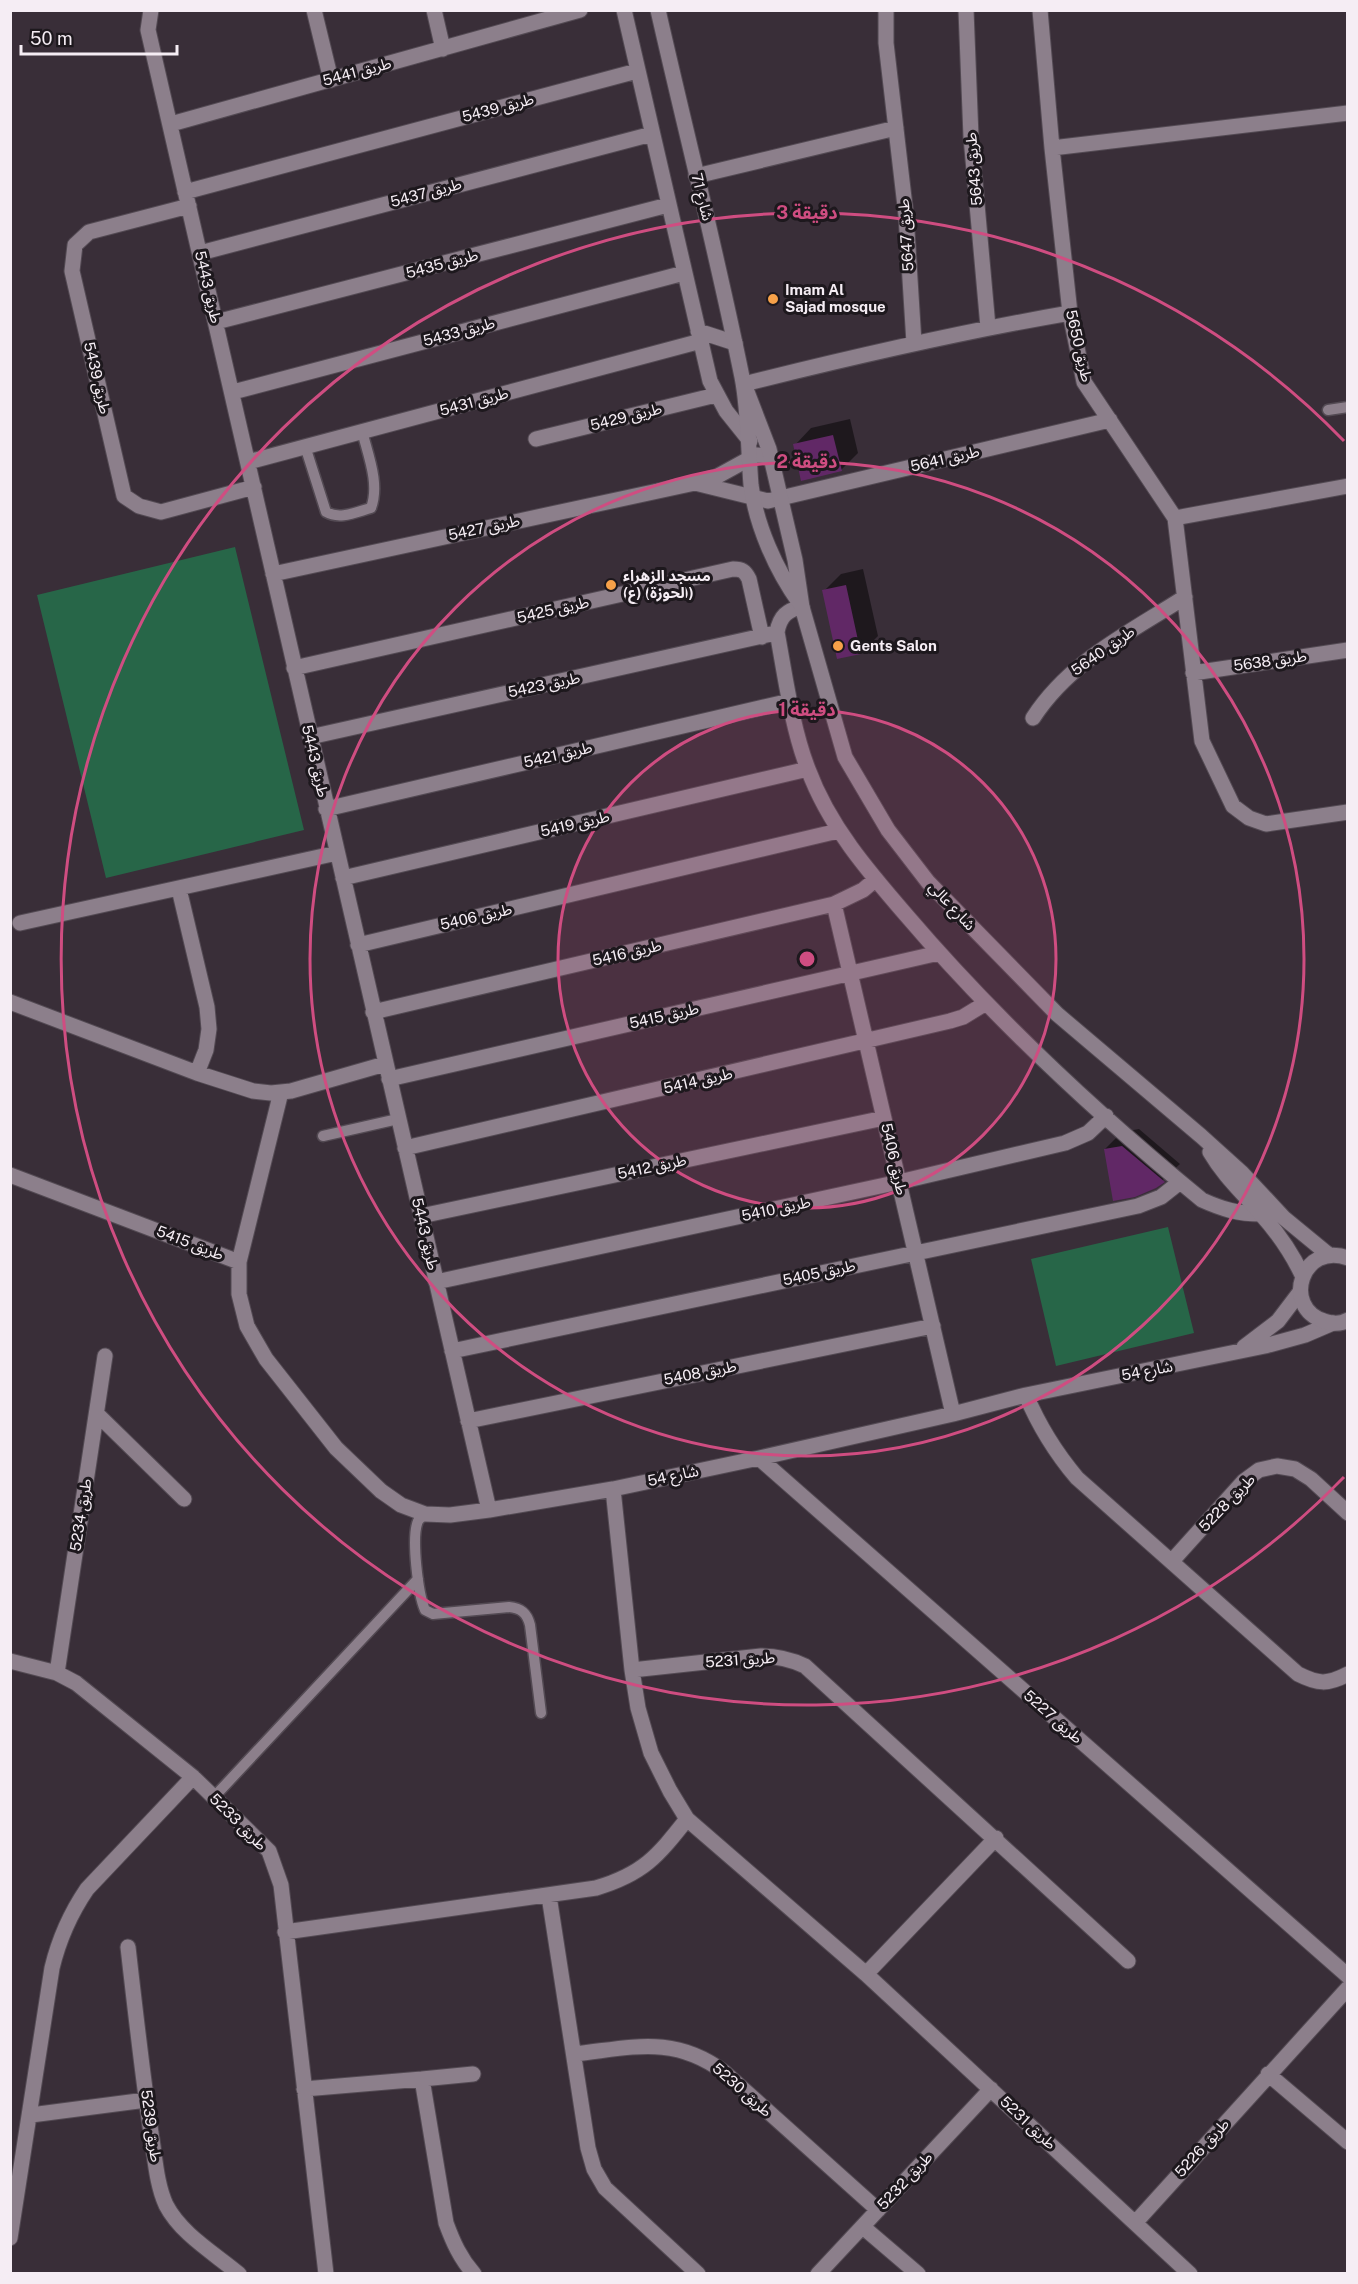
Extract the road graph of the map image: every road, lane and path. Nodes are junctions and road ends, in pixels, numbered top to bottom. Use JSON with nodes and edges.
{"nodes":[{"id":1,"x":151,"y":10,"type":"edge"},
{"id":2,"x":314,"y":10,"type":"edge"},
{"id":3,"x":434,"y":10,"type":"edge"},
{"id":4,"x":580,"y":10,"type":"edge"},
{"id":5,"x":624,"y":10,"type":"edge"},
{"id":6,"x":658,"y":10,"type":"edge"},
{"id":7,"x":886,"y":10,"type":"edge"},
{"id":8,"x":966,"y":10,"type":"edge"},
{"id":9,"x":1040,"y":10,"type":"edge"},
{"id":10,"x":541,"y":16,"type":"edge"},
{"id":11,"x":443,"y":48,"type":"junction"},
{"id":12,"x":637,"y":71,"type":"junction"},
{"id":13,"x":330,"y":80,"type":"junction"},
{"id":14,"x":1347,"y":113,"type":"edge"},
{"id":15,"x":171,"y":124,"type":"junction"},
{"id":16,"x":896,"y":128,"type":"junction"},
{"id":17,"x":652,"y":134,"type":"junction"},
{"id":18,"x":1052,"y":148,"type":"junction"},
{"id":19,"x":696,"y":176,"type":"junction"},
{"id":20,"x":187,"y":199,"type":"junction"},
{"id":21,"x":669,"y":205,"type":"junction"},
{"id":22,"x":200,"y":253,"type":"junction"},
{"id":23,"x":684,"y":273,"type":"junction"},
{"id":24,"x":1070,"y":313,"type":"junction"},
{"id":25,"x":216,"y":322,"type":"junction"},
{"id":26,"x":988,"y":327,"type":"junction"},
{"id":27,"x":699,"y":336,"type":"junction"},
{"id":28,"x":735,"y":343,"type":"junction"},
{"id":29,"x":914,"y":343,"type":"junction"},
{"id":30,"x":744,"y":384,"type":"junction"},
{"id":31,"x":233,"y":392,"type":"junction"},
{"id":32,"x":716,"y":395,"type":"junction"},
{"id":33,"x":1347,"y":407,"type":"edge"},
{"id":34,"x":1328,"y":410,"type":"dead end"},
{"id":35,"x":1110,"y":420,"type":"junction"},
{"id":36,"x":362,"y":431,"type":"junction"},
{"id":37,"x":536,"y":439,"type":"dead end"},
{"id":38,"x":750,"y":441,"type":"junction"},
{"id":39,"x":305,"y":446,"type":"junction"},
{"id":40,"x":771,"y":456,"type":"junction"},
{"id":41,"x":749,"y":458,"type":"junction"},
{"id":42,"x":248,"y":462,"type":"junction"},
{"id":43,"x":695,"y":483,"type":"junction"},
{"id":44,"x":1347,"y":486,"type":"edge"},
{"id":45,"x":254,"y":488,"type":"junction"},
{"id":46,"x":781,"y":497,"type":"junction"},
{"id":47,"x":754,"y":499,"type":"junction"},
{"id":48,"x":1175,"y":518,"type":"junction"},
{"id":49,"x":273,"y":574,"type":"junction"},
{"id":50,"x":1185,"y":597,"type":"junction"},
{"id":51,"x":802,"y":607,"type":"junction"},
{"id":52,"x":770,"y":634,"type":"junction"},
{"id":53,"x":1347,"y":650,"type":"edge"},
{"id":54,"x":294,"y":668,"type":"junction"},
{"id":55,"x":1193,"y":673,"type":"junction"},
{"id":56,"x":790,"y":701,"type":"junction"},
{"id":57,"x":1033,"y":718,"type":"dead end"},
{"id":58,"x":310,"y":737,"type":"junction"},
{"id":59,"x":808,"y":769,"type":"junction"},
{"id":60,"x":326,"y":809,"type":"junction"},
{"id":61,"x":1347,"y":812,"type":"edge"},
{"id":62,"x":838,"y":831,"type":"junction"},
{"id":63,"x":337,"y":853,"type":"junction"},
{"id":64,"x":343,"y":878,"type":"junction"},
{"id":65,"x":876,"y":879,"type":"junction"},
{"id":66,"x":179,"y":889,"type":"junction"},
{"id":67,"x":834,"y":904,"type":"junction"},
{"id":68,"x":20,"y":923,"type":"dead end"},
{"id":69,"x":358,"y":945,"type":"junction"},
{"id":70,"x":939,"y":953,"type":"junction"},
{"id":71,"x":850,"y":974,"type":"junction"},
{"id":72,"x":10,"y":1002,"type":"edge"},
{"id":73,"x":986,"y":1003,"type":"junction"},
{"id":74,"x":373,"y":1012,"type":"junction"},
{"id":75,"x":866,"y":1041,"type":"junction"},
{"id":76,"x":387,"y":1071,"type":"junction"},
{"id":77,"x":197,"y":1073,"type":"junction"},
{"id":78,"x":281,"y":1092,"type":"junction"},
{"id":79,"x":1106,"y":1116,"type":"junction"},
{"id":80,"x":884,"y":1118,"type":"junction"},
{"id":81,"x":398,"y":1119,"type":"junction"},
{"id":82,"x":323,"y":1136,"type":"dead end"},
{"id":83,"x":1201,"y":1136,"type":"junction"},
{"id":84,"x":405,"y":1148,"type":"junction"},
{"id":85,"x":10,"y":1174,"type":"edge"},
{"id":86,"x":899,"y":1182,"type":"junction"},
{"id":87,"x":1180,"y":1182,"type":"junction"},
{"id":88,"x":1261,"y":1214,"type":"junction"},
{"id":89,"x":421,"y":1216,"type":"junction"},
{"id":90,"x":916,"y":1252,"type":"junction"},
{"id":91,"x":1329,"y":1255,"type":"junction"},
{"id":92,"x":1347,"y":1258,"type":"edge"},
{"id":93,"x":239,"y":1262,"type":"junction"},
{"id":94,"x":436,"y":1282,"type":"junction"},
{"id":95,"x":1301,"y":1284,"type":"junction"},
{"id":96,"x":1339,"y":1322,"type":"edge"},
{"id":97,"x":933,"y":1326,"type":"junction"},
{"id":98,"x":1347,"y":1336,"type":"edge"},
{"id":99,"x":452,"y":1351,"type":"junction"},
{"id":100,"x":1239,"y":1351,"type":"junction"},
{"id":101,"x":105,"y":1356,"type":"dead end"},
{"id":102,"x":1026,"y":1395,"type":"junction"},
{"id":103,"x":97,"y":1414,"type":"junction"},
{"id":104,"x":953,"y":1414,"type":"junction"},
{"id":105,"x":468,"y":1421,"type":"junction"},
{"id":106,"x":759,"y":1458,"type":"junction"},
{"id":107,"x":613,"y":1489,"type":"junction"},
{"id":108,"x":184,"y":1499,"type":"dead end"},
{"id":109,"x":489,"y":1510,"type":"junction"},
{"id":110,"x":1347,"y":1513,"type":"edge"},
{"id":111,"x":425,"y":1514,"type":"junction"},
{"id":112,"x":1172,"y":1561,"type":"junction"},
{"id":113,"x":418,"y":1579,"type":"junction"},
{"id":114,"x":10,"y":1661,"type":"edge"},
{"id":115,"x":632,"y":1670,"type":"junction"},
{"id":116,"x":57,"y":1673,"type":"junction"},
{"id":117,"x":1347,"y":1674,"type":"edge"},
{"id":118,"x":542,"y":1713,"type":"dead end"},
{"id":119,"x":193,"y":1777,"type":"junction"},
{"id":120,"x":214,"y":1797,"type":"junction"},
{"id":121,"x":687,"y":1819,"type":"junction"},
{"id":122,"x":996,"y":1838,"type":"junction"},
{"id":123,"x":549,"y":1896,"type":"junction"},
{"id":124,"x":285,"y":1932,"type":"junction"},
{"id":125,"x":128,"y":1947,"type":"dead end"},
{"id":126,"x":1128,"y":1961,"type":"dead end"},
{"id":127,"x":866,"y":1974,"type":"junction"},
{"id":128,"x":1347,"y":1976,"type":"edge"},
{"id":129,"x":1347,"y":1988,"type":"edge"},
{"id":130,"x":574,"y":2054,"type":"junction"},
{"id":131,"x":473,"y":2074,"type":"dead end"},
{"id":132,"x":1268,"y":2074,"type":"junction"},
{"id":133,"x":422,"y":2079,"type":"junction"},
{"id":134,"x":304,"y":2089,"type":"junction"},
{"id":135,"x":991,"y":2089,"type":"junction"},
{"id":136,"x":147,"y":2100,"type":"junction"},
{"id":137,"x":31,"y":2115,"type":"junction"},
{"id":138,"x":1347,"y":2142,"type":"edge"},
{"id":139,"x":878,"y":2210,"type":"junction"},
{"id":140,"x":1135,"y":2223,"type":"junction"},
{"id":141,"x":863,"y":2227,"type":"junction"},
{"id":142,"x":10,"y":2238,"type":"edge"},
{"id":143,"x":239,"y":2274,"type":"edge"},
{"id":144,"x":326,"y":2274,"type":"edge"},
{"id":145,"x":474,"y":2274,"type":"edge"},
{"id":146,"x":699,"y":2274,"type":"edge"},
{"id":147,"x":818,"y":2274,"type":"edge"},
{"id":148,"x":918,"y":2274,"type":"edge"},
{"id":149,"x":1190,"y":2274,"type":"edge"}],
"edges":[{"from":1,"to":15,"type":"street","name":"طريق 5443"},
{"from":2,"to":13,"type":"street"},
{"from":3,"to":11,"type":"street"},
{"from":4,"to":10,"type":"street","name":"طريق 5441"},
{"from":5,"to":12,"type":"street"},
{"from":6,"to":19,"type":"street","name":"شارع 71"},
{"from":7,"to":16,"type":"street","name":"طريق 5647"},
{"from":8,"to":26,"type":"street","name":"طريق 5643"},
{"from":9,"to":18,"type":"street","name":"طريق 5650"},
{"from":10,"to":11,"type":"street","name":"طريق 5441"},
{"from":11,"to":13,"type":"street","name":"طريق 5441"},
{"from":12,"to":17,"type":"street"},
{"from":12,"to":20,"type":"street","name":"طريق 5439"},
{"from":13,"to":15,"type":"street","name":"طريق 5441"},
{"from":14,"to":18,"type":"street"},
{"from":15,"to":20,"type":"street","name":"طريق 5443"},
{"from":16,"to":19,"type":"street"},
{"from":16,"to":29,"type":"street","name":"طريق 5647"},
{"from":17,"to":21,"type":"street"},
{"from":17,"to":22,"type":"street","name":"طريق 5437"},
{"from":18,"to":24,"type":"street","name":"طريق 5650"},
{"from":19,"to":28,"type":"street","name":"شارع 71"},
{"from":20,"to":22,"type":"street","name":"طريق 5443"},
{"from":20,"to":45,"type":"street","name":"طريق 5439"},
{"from":21,"to":23,"type":"street"},
{"from":21,"to":25,"type":"street","name":"طريق 5435"},
{"from":22,"to":25,"type":"street","name":"طريق 5443"},
{"from":23,"to":27,"type":"street"},
{"from":23,"to":31,"type":"street","name":"طريق 5433"},
{"from":24,"to":26,"type":"street"},
{"from":24,"to":35,"type":"street","name":"طريق 5650"},
{"from":25,"to":31,"type":"street","name":"طريق 5443"},
{"from":26,"to":29,"type":"street"},
{"from":27,"to":28,"type":"street"},
{"from":27,"to":32,"type":"street"},
{"from":27,"to":36,"type":"street","name":"طريق 5431"},
{"from":28,"to":30,"type":"street","name":"شارع 71"},
{"from":29,"to":30,"type":"street"},
{"from":30,"to":38,"type":"street","name":"شارع عالي"},
{"from":30,"to":40,"type":"street","name":"شارع عالي"},
{"from":31,"to":42,"type":"street","name":"طريق 5443"},
{"from":32,"to":37,"type":"street","name":"طريق 5429"},
{"from":32,"to":38,"type":"street"},
{"from":33,"to":34,"type":"lane"},
{"from":35,"to":46,"type":"street","name":"طريق 5641"},
{"from":35,"to":48,"type":"street","name":"طريق 5650"},
{"from":36,"to":39,"type":"street","name":"طريق 5431"},
{"from":36,"to":39,"type":"lane"},
{"from":38,"to":41,"type":"street","name":"شارع عالي"},
{"from":39,"to":42,"type":"street","name":"طريق 5431"},
{"from":40,"to":41,"type":"street"},
{"from":40,"to":46,"type":"street","name":"شارع عالي"},
{"from":41,"to":43,"type":"street","name":"طريق 5427"},
{"from":41,"to":47,"type":"street","name":"شارع عالي"},
{"from":42,"to":45,"type":"street","name":"طريق 5443"},
{"from":43,"to":47,"type":"street","name":"طريق 5427"},
{"from":43,"to":49,"type":"street","name":"طريق 5427"},
{"from":44,"to":48,"type":"street"},
{"from":45,"to":49,"type":"street","name":"طريق 5443"},
{"from":46,"to":47,"type":"street","name":"طريق 5641"},
{"from":46,"to":51,"type":"street","name":"شارع عالي"},
{"from":47,"to":51,"type":"street","name":"شارع عالي"},
{"from":48,"to":50,"type":"street"},
{"from":49,"to":54,"type":"street","name":"طريق 5443"},
{"from":50,"to":55,"type":"street"},
{"from":50,"to":57,"type":"street","name":"طريق 5640"},
{"from":51,"to":52,"type":"street"},
{"from":51,"to":83,"type":"street","name":"شارع عالي"},
{"from":52,"to":54,"type":"street","name":"طريق 5425"},
{"from":52,"to":56,"type":"street"},
{"from":52,"to":58,"type":"street","name":"طريق 5423"},
{"from":53,"to":55,"type":"street","name":"طريق 5638"},
{"from":54,"to":58,"type":"street","name":"طريق 5443"},
{"from":55,"to":61,"type":"street"},
{"from":56,"to":59,"type":"street"},
{"from":56,"to":60,"type":"street","name":"طريق 5421"},
{"from":58,"to":60,"type":"street","name":"طريق 5443"},
{"from":59,"to":62,"type":"street"},
{"from":59,"to":64,"type":"street","name":"طريق 5419"},
{"from":60,"to":63,"type":"street","name":"طريق 5443"},
{"from":62,"to":65,"type":"street"},
{"from":62,"to":69,"type":"street","name":"طريق 5406"},
{"from":63,"to":64,"type":"street","name":"طريق 5443"},
{"from":63,"to":66,"type":"street"},
{"from":64,"to":69,"type":"street","name":"طريق 5443"},
{"from":65,"to":67,"type":"street","name":"طريق 5416"},
{"from":65,"to":70,"type":"street"},
{"from":66,"to":68,"type":"street"},
{"from":66,"to":77,"type":"street"},
{"from":67,"to":71,"type":"street","name":"طريق 5406"},
{"from":67,"to":74,"type":"street","name":"طريق 5416"},
{"from":69,"to":74,"type":"street","name":"طريق 5443"},
{"from":70,"to":71,"type":"street","name":"طريق 5415"},
{"from":70,"to":73,"type":"street"},
{"from":71,"to":75,"type":"street","name":"طريق 5406"},
{"from":71,"to":76,"type":"street","name":"طريق 5415"},
{"from":72,"to":77,"type":"street","name":"طريق 5415"},
{"from":73,"to":75,"type":"street","name":"طريق 5414"},
{"from":73,"to":79,"type":"street"},
{"from":74,"to":76,"type":"street","name":"طريق 5443"},
{"from":75,"to":80,"type":"street","name":"طريق 5406"},
{"from":75,"to":84,"type":"street","name":"طريق 5414"},
{"from":76,"to":78,"type":"street","name":"طريق 5415"},
{"from":76,"to":81,"type":"street","name":"طريق 5443"},
{"from":77,"to":78,"type":"street","name":"طريق 5415"},
{"from":78,"to":93,"type":"street","name":"طريق 5415"},
{"from":79,"to":86,"type":"street","name":"طريق 5410"},
{"from":79,"to":87,"type":"street"},
{"from":80,"to":86,"type":"street","name":"طريق 5406"},
{"from":80,"to":89,"type":"street","name":"طريق 5412"},
{"from":81,"to":82,"type":"lane"},
{"from":81,"to":84,"type":"street","name":"طريق 5443"},
{"from":83,"to":88,"type":"street","name":"شارع عالي"},
{"from":83,"to":91,"type":"street","name":"شارع عالي"},
{"from":84,"to":89,"type":"street","name":"طريق 5443"},
{"from":85,"to":93,"type":"street","name":"طريق 5415"},
{"from":86,"to":90,"type":"street","name":"طريق 5406"},
{"from":86,"to":94,"type":"street","name":"طريق 5410"},
{"from":87,"to":88,"type":"street"},
{"from":87,"to":90,"type":"street","name":"طريق 5405"},
{"from":88,"to":95,"type":"street","name":"شارع عالي"},
{"from":89,"to":94,"type":"street","name":"طريق 5443"},
{"from":90,"to":97,"type":"street","name":"طريق 5406"},
{"from":90,"to":99,"type":"street","name":"طريق 5405"},
{"from":91,"to":92,"type":"street"},
{"from":91,"to":95,"type":"street","name":"شارع 54"},
{"from":93,"to":111,"type":"street","name":"شارع 54"},
{"from":94,"to":99,"type":"street","name":"طريق 5443"},
{"from":95,"to":96,"type":"street","name":"شارع عالي"},
{"from":95,"to":100,"type":"street","name":"شارع 54"},
{"from":96,"to":98,"type":"street"},
{"from":96,"to":100,"type":"street","name":"شارع 54"},
{"from":97,"to":104,"type":"street","name":"طريق 5406"},
{"from":97,"to":105,"type":"street","name":"طريق 5408"},
{"from":99,"to":105,"type":"street","name":"طريق 5443"},
{"from":100,"to":102,"type":"street","name":"شارع 54"},
{"from":101,"to":103,"type":"street","name":"طريق 5234"},
{"from":102,"to":104,"type":"street","name":"شارع 54"},
{"from":102,"to":112,"type":"street"},
{"from":103,"to":108,"type":"street"},
{"from":103,"to":116,"type":"street","name":"طريق 5234"},
{"from":104,"to":106,"type":"street","name":"شارع 54"},
{"from":105,"to":109,"type":"street","name":"طريق 5443"},
{"from":106,"to":107,"type":"street","name":"شارع 54"},
{"from":106,"to":128,"type":"street","name":"طريق 5227"},
{"from":107,"to":109,"type":"street","name":"شارع 54"},
{"from":107,"to":115,"type":"street","name":"طريق 5231"},
{"from":109,"to":111,"type":"street","name":"شارع 54"},
{"from":110,"to":112,"type":"street","name":"طريق 5228"},
{"from":111,"to":113,"type":"lane"},
{"from":112,"to":117,"type":"street"},
{"from":113,"to":118,"type":"lane"},
{"from":113,"to":120,"type":"lane"},
{"from":114,"to":116,"type":"street","name":"طريق 5233"},
{"from":115,"to":121,"type":"street","name":"طريق 5231"},
{"from":115,"to":122,"type":"street","name":"طريق 5231"},
{"from":116,"to":119,"type":"street","name":"طريق 5233"},
{"from":119,"to":120,"type":"street","name":"طريق 5233"},
{"from":119,"to":137,"type":"street"},
{"from":120,"to":124,"type":"street","name":"طريق 5233"},
{"from":121,"to":123,"type":"street"},
{"from":121,"to":127,"type":"street","name":"طريق 5231"},
{"from":122,"to":126,"type":"street","name":"طريق 5231"},
{"from":122,"to":127,"type":"street"},
{"from":123,"to":124,"type":"street"},
{"from":123,"to":130,"type":"street"},
{"from":124,"to":134,"type":"street","name":"طريق 5233"},
{"from":125,"to":136,"type":"street","name":"طريق 5239"},
{"from":127,"to":135,"type":"street","name":"طريق 5231"},
{"from":129,"to":132,"type":"street","name":"طريق 5226"},
{"from":130,"to":139,"type":"street","name":"طريق 5230"},
{"from":130,"to":146,"type":"street"},
{"from":131,"to":133,"type":"street"},
{"from":132,"to":138,"type":"street"},
{"from":132,"to":140,"type":"street","name":"طريق 5226"},
{"from":133,"to":134,"type":"street"},
{"from":133,"to":145,"type":"street"},
{"from":134,"to":144,"type":"street","name":"طريق 5233"},
{"from":135,"to":139,"type":"street","name":"طريق 5232"},
{"from":135,"to":140,"type":"street","name":"طريق 5231"},
{"from":136,"to":137,"type":"street"},
{"from":136,"to":143,"type":"street","name":"طريق 5239"},
{"from":137,"to":142,"type":"street"},
{"from":139,"to":141,"type":"street","name":"طريق 5232"},
{"from":140,"to":149,"type":"street","name":"طريق 5231"},
{"from":141,"to":147,"type":"street","name":"طريق 5232"},
{"from":141,"to":148,"type":"street"}]}
